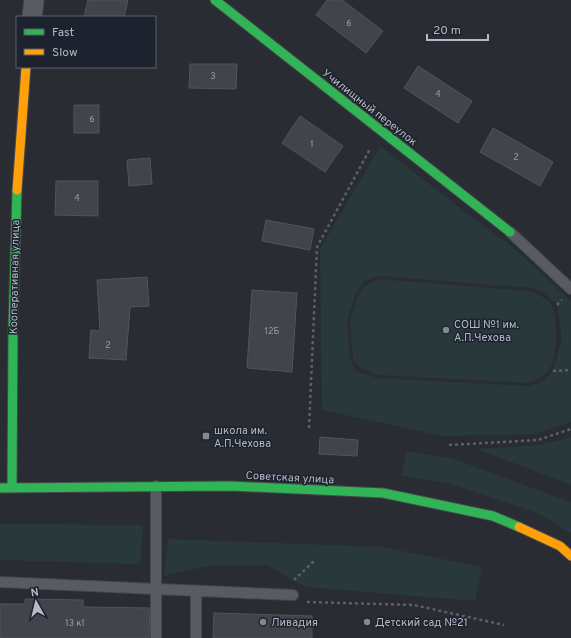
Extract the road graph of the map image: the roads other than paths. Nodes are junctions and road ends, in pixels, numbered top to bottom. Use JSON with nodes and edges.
{"nodes":[{"id":1,"x":34,"y":0,"type":"edge"},
{"id":2,"x":215,"y":0,"type":"edge"},
{"id":3,"x":32,"y":16,"type":"edge"},
{"id":4,"x":26,"y":68,"type":"edge"},
{"id":5,"x":510,"y":232,"type":"joint"},
{"id":6,"x":571,"y":289,"type":"edge"},
{"id":7,"x":156,"y":486,"type":"junction"},
{"id":8,"x":0,"y":488,"type":"edge"},
{"id":9,"x":12,"y":488,"type":"junction"},
{"id":10,"x":560,"y":546,"type":"junction"},
{"id":11,"x":571,"y":547,"type":"edge"},
{"id":12,"x":571,"y":556,"type":"edge"},
{"id":13,"x":0,"y":582,"type":"edge"},
{"id":14,"x":156,"y":589,"type":"junction"},
{"id":15,"x":196,"y":591,"type":"junction"},
{"id":16,"x":293,"y":595,"type":"road end"},
{"id":17,"x":156,"y":638,"type":"edge"},
{"id":18,"x":196,"y":638,"type":"edge"}],
"edges":[{"from":1,"to":3,"type":"street"},
{"from":2,"to":5,"type":"street","name":"Училищный переулок"},
{"from":4,"to":9,"type":"street","name":"Кооперативная улица"},
{"from":5,"to":6,"type":"lane"},
{"from":7,"to":9,"type":"street","name":"Советская улица"},
{"from":7,"to":10,"type":"street","name":"Советская улица"},
{"from":7,"to":14,"type":"lane"},
{"from":8,"to":9,"type":"street","name":"Советская улица"},
{"from":10,"to":11,"type":"street","name":"Советская улица"},
{"from":10,"to":12,"type":"street"},
{"from":13,"to":14,"type":"lane"},
{"from":14,"to":15,"type":"lane"},
{"from":14,"to":17,"type":"lane"},
{"from":15,"to":16,"type":"lane"},
{"from":15,"to":18,"type":"lane"}]}
